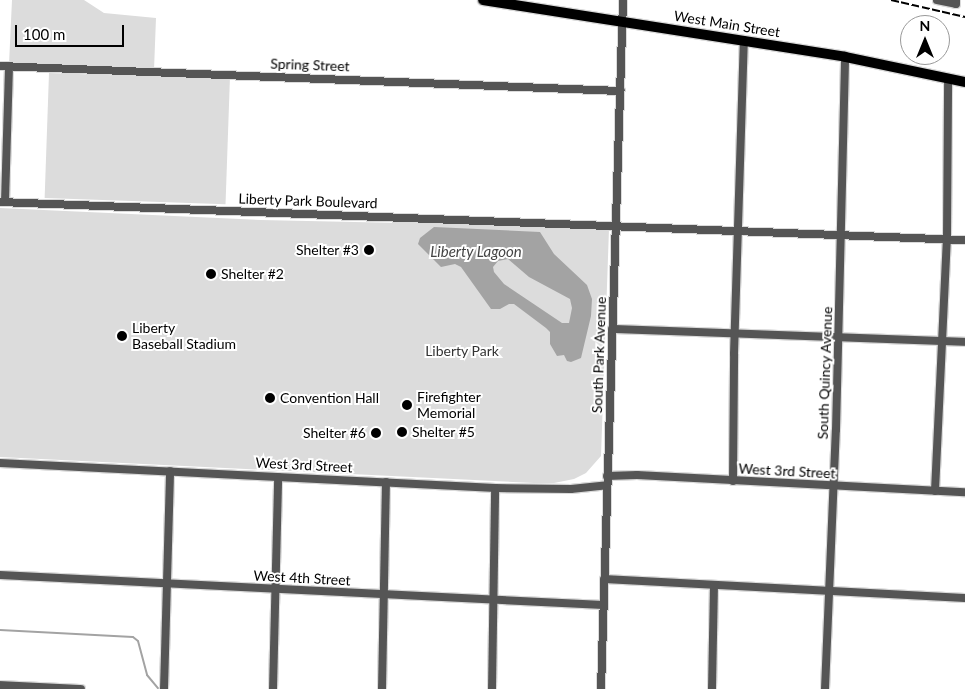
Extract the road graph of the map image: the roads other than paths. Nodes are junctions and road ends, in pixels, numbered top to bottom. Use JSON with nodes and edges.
{"nodes":[{"id":1,"x":483,"y":0,"type":"edge"},
{"id":2,"x":623,"y":0,"type":"edge"},
{"id":3,"x":937,"y":0,"type":"edge"},
{"id":4,"x":956,"y":0,"type":"edge"},
{"id":5,"x":622,"y":22,"type":"junction"},
{"id":6,"x":744,"y":40,"type":"junction"},
{"id":7,"x":845,"y":57,"type":"junction"},
{"id":8,"x":0,"y":66,"type":"edge"},
{"id":9,"x":9,"y":66,"type":"junction"},
{"id":10,"x":948,"y":78,"type":"junction"},
{"id":11,"x":965,"y":82,"type":"edge"},
{"id":12,"x":620,"y":91,"type":"junction"},
{"id":13,"x":2,"y":202,"type":"edge"},
{"id":14,"x":615,"y":226,"type":"junction"},
{"id":15,"x":739,"y":230,"type":"junction"},
{"id":16,"x":841,"y":234,"type":"junction"},
{"id":17,"x":947,"y":238,"type":"junction"},
{"id":18,"x":965,"y":240,"type":"edge"},
{"id":19,"x":612,"y":329,"type":"junction"},
{"id":20,"x":734,"y":332,"type":"junction"},
{"id":21,"x":838,"y":336,"type":"junction"},
{"id":22,"x":943,"y":341,"type":"junction"},
{"id":23,"x":965,"y":342,"type":"edge"},
{"id":24,"x":0,"y":463,"type":"edge"},
{"id":25,"x":170,"y":471,"type":"junction"},
{"id":26,"x":278,"y":477,"type":"junction"},
{"id":27,"x":607,"y":481,"type":"junction"},
{"id":28,"x":732,"y":481,"type":"junction"},
{"id":29,"x":386,"y":482,"type":"junction"},
{"id":30,"x":834,"y":486,"type":"junction"},
{"id":31,"x":495,"y":488,"type":"junction"},
{"id":32,"x":935,"y":491,"type":"junction"},
{"id":33,"x":965,"y":492,"type":"edge"},
{"id":34,"x":0,"y":575,"type":"edge"},
{"id":35,"x":604,"y":579,"type":"junction"},
{"id":36,"x":167,"y":584,"type":"junction"},
{"id":37,"x":714,"y":585,"type":"junction"},
{"id":38,"x":276,"y":589,"type":"junction"},
{"id":39,"x":830,"y":591,"type":"junction"},
{"id":40,"x":384,"y":594,"type":"junction"},
{"id":41,"x":965,"y":598,"type":"edge"},
{"id":42,"x":492,"y":600,"type":"junction"},
{"id":43,"x":604,"y":605,"type":"junction"},
{"id":44,"x":0,"y":685,"type":"edge"},
{"id":45,"x":81,"y":689,"type":"edge"},
{"id":46,"x":164,"y":689,"type":"edge"},
{"id":47,"x":273,"y":689,"type":"edge"},
{"id":48,"x":382,"y":689,"type":"edge"},
{"id":49,"x":492,"y":689,"type":"edge"},
{"id":50,"x":601,"y":689,"type":"edge"},
{"id":51,"x":712,"y":689,"type":"edge"},
{"id":52,"x":824,"y":689,"type":"edge"}],
"edges":[{"from":1,"to":5,"type":"main road","name":"West Main Street"},
{"from":2,"to":5,"type":"street","name":"South Park Avenue"},
{"from":3,"to":4,"type":"street"},
{"from":5,"to":6,"type":"main road","name":"West Main Street"},
{"from":5,"to":12,"type":"street","name":"South Park Avenue"},
{"from":6,"to":7,"type":"main road","name":"West Main Street"},
{"from":6,"to":15,"type":"street"},
{"from":7,"to":10,"type":"main road","name":"West Main Street"},
{"from":7,"to":16,"type":"street","name":"South Quincy Avenue"},
{"from":8,"to":9,"type":"street","name":"Spring Street"},
{"from":9,"to":12,"type":"street","name":"Spring Street"},
{"from":9,"to":13,"type":"street"},
{"from":10,"to":11,"type":"main road","name":"West Main Street"},
{"from":10,"to":17,"type":"street"},
{"from":12,"to":14,"type":"street","name":"South Park Avenue"},
{"from":13,"to":14,"type":"street","name":"Liberty Park Boulevard"},
{"from":14,"to":15,"type":"street","name":"Liberty Park Boulevard"},
{"from":14,"to":19,"type":"street","name":"South Park Avenue"},
{"from":15,"to":16,"type":"street","name":"Liberty Park Boulevard"},
{"from":15,"to":20,"type":"street"},
{"from":16,"to":17,"type":"street","name":"Liberty Park Boulevard"},
{"from":16,"to":21,"type":"street","name":"South Quincy Avenue"},
{"from":17,"to":18,"type":"street","name":"Liberty Park Boulevard"},
{"from":17,"to":22,"type":"street"},
{"from":19,"to":20,"type":"street"},
{"from":19,"to":27,"type":"street","name":"South Park Avenue"},
{"from":20,"to":21,"type":"street"},
{"from":20,"to":28,"type":"street"},
{"from":21,"to":22,"type":"street"},
{"from":21,"to":30,"type":"street","name":"South Quincy Avenue"},
{"from":22,"to":23,"type":"street"},
{"from":22,"to":32,"type":"street"},
{"from":24,"to":25,"type":"street","name":"West 3rd Street"},
{"from":25,"to":26,"type":"street","name":"West 3rd Street"},
{"from":25,"to":36,"type":"street"},
{"from":26,"to":29,"type":"street","name":"West 3rd Street"},
{"from":26,"to":38,"type":"street"},
{"from":27,"to":28,"type":"street","name":"West 3rd Street"},
{"from":27,"to":31,"type":"street","name":"West 3rd Street"},
{"from":27,"to":35,"type":"street","name":"South Park Avenue"},
{"from":28,"to":30,"type":"street","name":"West 3rd Street"},
{"from":29,"to":31,"type":"street","name":"West 3rd Street"},
{"from":29,"to":40,"type":"street"},
{"from":30,"to":32,"type":"street","name":"West 3rd Street"},
{"from":30,"to":39,"type":"street","name":"South Quincy Avenue"},
{"from":31,"to":42,"type":"street"},
{"from":32,"to":33,"type":"street","name":"West 3rd Street"},
{"from":34,"to":36,"type":"street","name":"West 4th Street"},
{"from":35,"to":37,"type":"street"},
{"from":35,"to":43,"type":"street","name":"South Park Avenue"},
{"from":36,"to":38,"type":"street","name":"West 4th Street"},
{"from":36,"to":46,"type":"street"},
{"from":37,"to":39,"type":"street"},
{"from":37,"to":51,"type":"street"},
{"from":38,"to":40,"type":"street","name":"West 4th Street"},
{"from":38,"to":47,"type":"street"},
{"from":39,"to":41,"type":"street"},
{"from":39,"to":52,"type":"street","name":"South Quincy Avenue"},
{"from":40,"to":42,"type":"street","name":"West 4th Street"},
{"from":40,"to":48,"type":"street"},
{"from":42,"to":43,"type":"street","name":"West 4th Street"},
{"from":42,"to":49,"type":"street"},
{"from":43,"to":50,"type":"street","name":"South Park Avenue"},
{"from":44,"to":45,"type":"street"}]}
